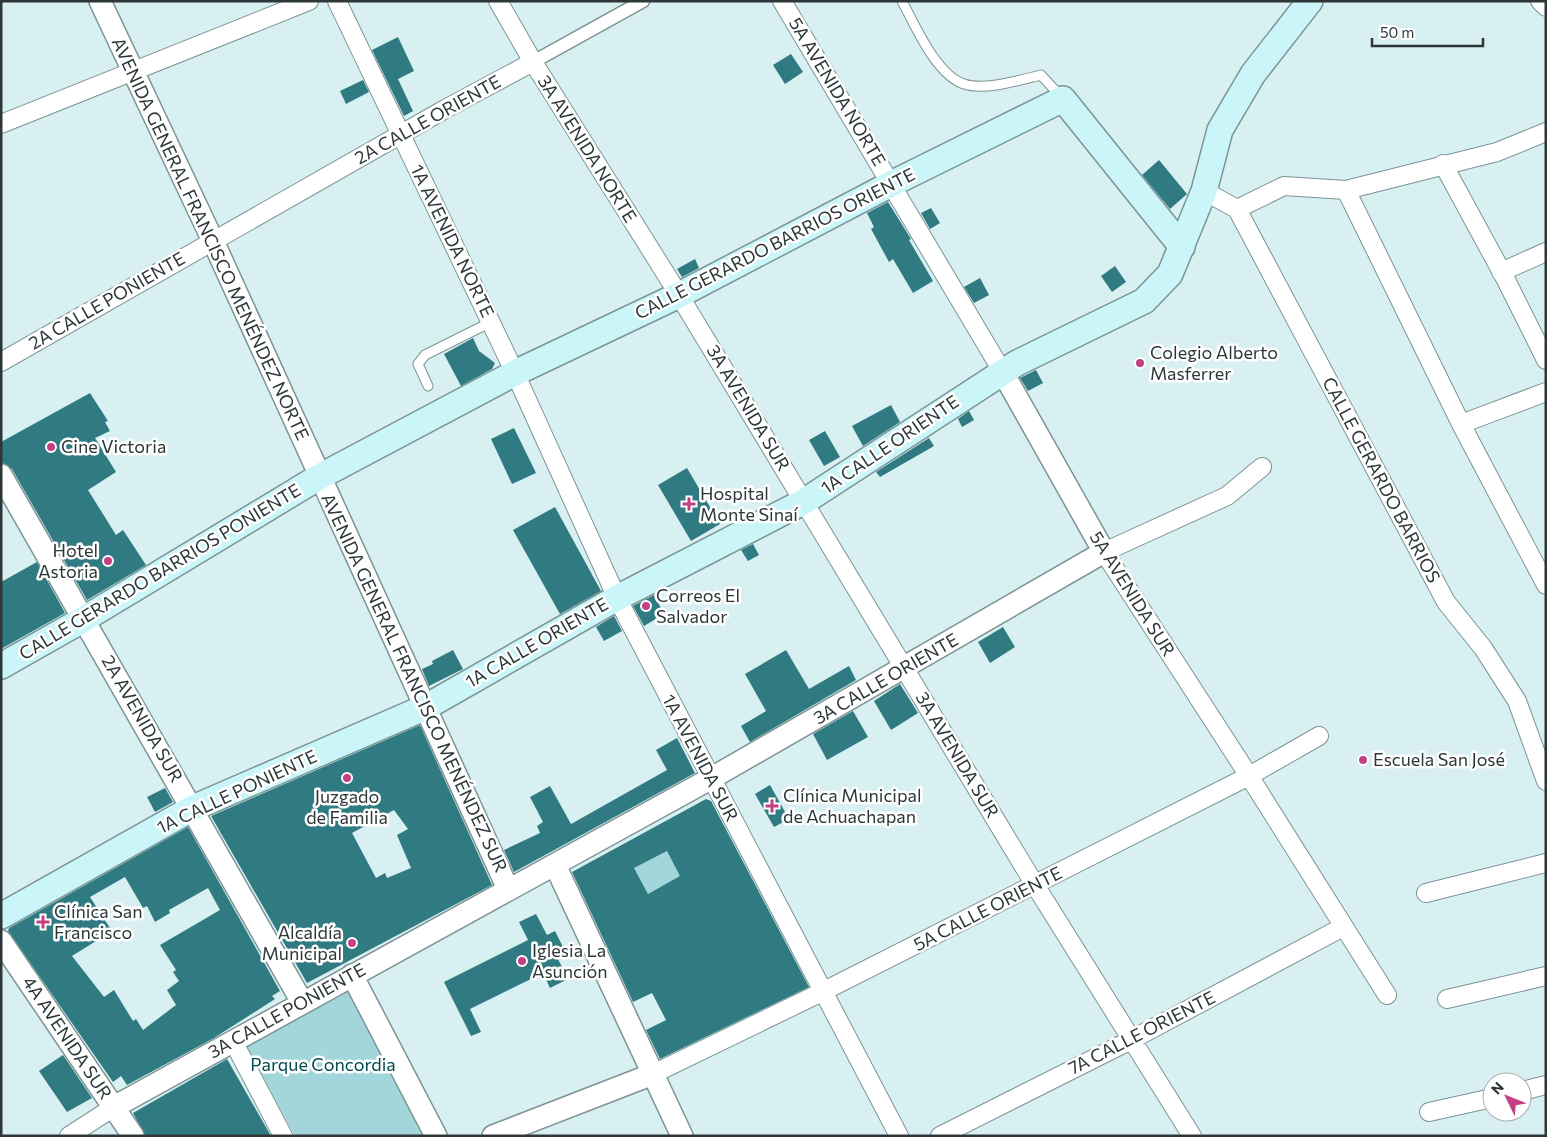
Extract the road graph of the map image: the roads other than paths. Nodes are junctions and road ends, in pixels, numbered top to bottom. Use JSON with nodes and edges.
{"nodes":[{"id":1,"x":100,"y":1,"type":"edge"},
{"id":2,"x":309,"y":1,"type":"edge"},
{"id":3,"x":337,"y":1,"type":"edge"},
{"id":4,"x":498,"y":1,"type":"edge"},
{"id":5,"x":644,"y":1,"type":"edge"},
{"id":6,"x":782,"y":1,"type":"edge"},
{"id":7,"x":902,"y":1,"type":"edge"},
{"id":8,"x":1310,"y":1,"type":"edge"},
{"id":9,"x":1540,"y":1,"type":"edge"},
{"id":10,"x":1546,"y":7,"type":"edge"},
{"id":11,"x":533,"y":62,"type":"junction"},
{"id":12,"x":134,"y":71,"type":"junction"},
{"id":13,"x":1063,"y":99,"type":"junction"},
{"id":14,"x":1,"y":124,"type":"edge"},
{"id":15,"x":1546,"y":132,"type":"edge"},
{"id":16,"x":401,"y":135,"type":"junction"},
{"id":17,"x":1444,"y":164,"type":"junction"},
{"id":18,"x":892,"y":184,"type":"junction"},
{"id":19,"x":1346,"y":190,"type":"junction"},
{"id":20,"x":1204,"y":191,"type":"junction"},
{"id":21,"x":1238,"y":209,"type":"junction"},
{"id":22,"x":213,"y":240,"type":"junction"},
{"id":23,"x":1182,"y":247,"type":"junction"},
{"id":24,"x":1546,"y":252,"type":"edge"},
{"id":25,"x":1501,"y":272,"type":"junction"},
{"id":26,"x":679,"y":295,"type":"junction"},
{"id":27,"x":491,"y":322,"type":"junction"},
{"id":28,"x":1546,"y":360,"type":"edge"},
{"id":29,"x":1,"y":362,"type":"edge"},
{"id":30,"x":1002,"y":371,"type":"junction"},
{"id":31,"x":515,"y":373,"type":"junction"},
{"id":32,"x":428,"y":386,"type":"dead end"},
{"id":33,"x":1546,"y":392,"type":"edge"},
{"id":34,"x":1461,"y":424,"type":"junction"},
{"id":35,"x":1262,"y":467,"type":"dead end"},
{"id":36,"x":1,"y":476,"type":"edge"},
{"id":37,"x":319,"y":477,"type":"junction"},
{"id":38,"x":805,"y":502,"type":"junction"},
{"id":39,"x":1104,"y":552,"type":"junction"},
{"id":40,"x":1546,"y":586,"type":"edge"},
{"id":41,"x":616,"y":598,"type":"junction"},
{"id":42,"x":84,"y":619,"type":"junction"},
{"id":43,"x":1,"y":666,"type":"edge"},
{"id":44,"x":904,"y":668,"type":"junction"},
{"id":45,"x":426,"y":707,"type":"junction"},
{"id":46,"x":1319,"y":736,"type":"dead end"},
{"id":47,"x":1249,"y":776,"type":"junction"},
{"id":48,"x":710,"y":779,"type":"junction"},
{"id":49,"x":1546,"y":781,"type":"edge"},
{"id":50,"x":193,"y":808,"type":"junction"},
{"id":51,"x":1546,"y":862,"type":"edge"},
{"id":52,"x":555,"y":866,"type":"junction"},
{"id":53,"x":1036,"y":885,"type":"junction"},
{"id":54,"x":508,"y":889,"type":"junction"},
{"id":55,"x":1426,"y":893,"type":"dead end"},
{"id":56,"x":1,"y":916,"type":"edge"},
{"id":57,"x":1343,"y":927,"type":"junction"},
{"id":58,"x":1,"y":941,"type":"edge"},
{"id":59,"x":352,"y":975,"type":"junction"},
{"id":60,"x":1546,"y":976,"type":"edge"},
{"id":61,"x":822,"y":992,"type":"junction"},
{"id":62,"x":1387,"y":995,"type":"dead end"},
{"id":63,"x":1447,"y":999,"type":"dead end"},
{"id":64,"x":302,"y":1002,"type":"junction"},
{"id":65,"x":233,"y":1040,"type":"junction"},
{"id":66,"x":1131,"y":1040,"type":"junction"},
{"id":67,"x":653,"y":1074,"type":"junction"},
{"id":68,"x":1546,"y":1086,"type":"edge"},
{"id":69,"x":1532,"y":1089,"type":"edge"},
{"id":70,"x":1482,"y":1100,"type":"edge"},
{"id":71,"x":114,"y":1107,"type":"junction"},
{"id":72,"x":1429,"y":1112,"type":"dead end"},
{"id":73,"x":69,"y":1136,"type":"edge"},
{"id":74,"x":132,"y":1136,"type":"edge"},
{"id":75,"x":283,"y":1136,"type":"edge"},
{"id":76,"x":436,"y":1136,"type":"edge"},
{"id":77,"x":494,"y":1136,"type":"edge"},
{"id":78,"x":682,"y":1136,"type":"edge"},
{"id":79,"x":899,"y":1136,"type":"edge"},
{"id":80,"x":940,"y":1136,"type":"edge"},
{"id":81,"x":1192,"y":1136,"type":"edge"}],
"edges":[{"from":1,"to":12,"type":"street","name":"AVENIDA GENERAL FRANCISCO MENÉNDEZ NORTE"},
{"from":2,"to":12,"type":"street"},
{"from":3,"to":16,"type":"street","name":"1A AVENIDA NORTE"},
{"from":4,"to":11,"type":"street","name":"3A AVENIDA NORTE"},
{"from":5,"to":11,"type":"street","name":"2A CALLE ORIENTE"},
{"from":6,"to":18,"type":"street","name":"5A AVENIDA NORTE"},
{"from":7,"to":13,"type":"lane"},
{"from":8,"to":20,"type":"main road","name":"1A CALLE ORIENTE"},
{"from":9,"to":10,"type":"street"},
{"from":11,"to":16,"type":"street","name":"2A CALLE ORIENTE"},
{"from":11,"to":26,"type":"street","name":"3A AVENIDA NORTE"},
{"from":12,"to":14,"type":"street"},
{"from":12,"to":22,"type":"street","name":"AVENIDA GENERAL FRANCISCO MENÉNDEZ NORTE"},
{"from":13,"to":18,"type":"main road","name":"CALLE GERARDO BARRIOS ORIENTE"},
{"from":13,"to":23,"type":"main road"},
{"from":15,"to":17,"type":"street"},
{"from":16,"to":22,"type":"street","name":"2A CALLE ORIENTE"},
{"from":16,"to":27,"type":"street","name":"1A AVENIDA NORTE"},
{"from":17,"to":19,"type":"street"},
{"from":17,"to":25,"type":"street"},
{"from":18,"to":26,"type":"main road","name":"CALLE GERARDO BARRIOS ORIENTE"},
{"from":18,"to":30,"type":"street","name":"5A AVENIDA SUR"},
{"from":19,"to":21,"type":"street"},
{"from":19,"to":34,"type":"street"},
{"from":20,"to":21,"type":"street"},
{"from":20,"to":23,"type":"main road","name":"1A CALLE ORIENTE"},
{"from":21,"to":49,"type":"street","name":"CALLE GERARDO BARRIOS"},
{"from":22,"to":29,"type":"street","name":"2A CALLE PONIENTE"},
{"from":22,"to":37,"type":"street","name":"AVENIDA GENERAL FRANCISCO MENÉNDEZ NORTE"},
{"from":23,"to":30,"type":"main road","name":"1A CALLE ORIENTE"},
{"from":24,"to":25,"type":"street"},
{"from":25,"to":28,"type":"street"},
{"from":26,"to":31,"type":"main road","name":"CALLE GERARDO BARRIOS ORIENTE"},
{"from":26,"to":38,"type":"street","name":"3A AVENIDA SUR"},
{"from":27,"to":31,"type":"street","name":"1A AVENIDA NORTE"},
{"from":27,"to":32,"type":"lane"},
{"from":30,"to":38,"type":"main road","name":"1A CALLE ORIENTE"},
{"from":30,"to":39,"type":"street","name":"5A AVENIDA SUR"},
{"from":31,"to":37,"type":"main road","name":"CALLE GERARDO BARRIOS ORIENTE"},
{"from":31,"to":41,"type":"street","name":"1A AVENIDA SUR"},
{"from":33,"to":34,"type":"street"},
{"from":34,"to":40,"type":"street"},
{"from":35,"to":39,"type":"street","name":"3A CALLE ORIENTE"},
{"from":36,"to":42,"type":"street","name":"2A AVENIDA SUR"},
{"from":37,"to":42,"type":"main road","name":"CALLE GERARDO BARRIOS PONIENTE"},
{"from":37,"to":45,"type":"street","name":"AVENIDA GENERAL FRANCISCO MENÉNDEZ SUR"},
{"from":38,"to":41,"type":"main road","name":"1A CALLE ORIENTE"},
{"from":38,"to":44,"type":"street","name":"3A AVENIDA SUR"},
{"from":39,"to":44,"type":"street","name":"3A CALLE ORIENTE"},
{"from":39,"to":47,"type":"street","name":"5A AVENIDA SUR"},
{"from":41,"to":45,"type":"main road","name":"1A CALLE ORIENTE"},
{"from":41,"to":48,"type":"street","name":"1A AVENIDA SUR"},
{"from":42,"to":43,"type":"main road","name":"CALLE GERARDO BARRIOS PONIENTE"},
{"from":42,"to":50,"type":"street","name":"2A AVENIDA SUR"},
{"from":44,"to":48,"type":"street","name":"3A CALLE ORIENTE"},
{"from":44,"to":53,"type":"street","name":"3A AVENIDA SUR"},
{"from":45,"to":50,"type":"main road","name":"1A CALLE PONIENTE"},
{"from":45,"to":54,"type":"street","name":"AVENIDA GENERAL FRANCISCO MENÉNDEZ SUR"},
{"from":46,"to":47,"type":"street","name":"5A CALLE ORIENTE"},
{"from":47,"to":53,"type":"street","name":"5A CALLE ORIENTE"},
{"from":47,"to":57,"type":"street","name":"5A AVENIDA SUR"},
{"from":48,"to":52,"type":"street","name":"3A CALLE ORIENTE"},
{"from":48,"to":61,"type":"street","name":"1A AVENIDA SUR"},
{"from":50,"to":56,"type":"main road","name":"1A CALLE PONIENTE"},
{"from":50,"to":64,"type":"street","name":"2A AVENIDA SUR"},
{"from":51,"to":55,"type":"street"},
{"from":52,"to":54,"type":"street","name":"3A CALLE ORIENTE"},
{"from":52,"to":67,"type":"street"},
{"from":53,"to":61,"type":"street","name":"5A CALLE ORIENTE"},
{"from":53,"to":66,"type":"street","name":"3A AVENIDA SUR"},
{"from":54,"to":59,"type":"street","name":"3A CALLE PONIENTE"},
{"from":57,"to":62,"type":"street","name":"5A AVENIDA SUR"},
{"from":57,"to":66,"type":"street","name":"7A CALLE ORIENTE"},
{"from":58,"to":71,"type":"street","name":"4A AVENIDA SUR"},
{"from":59,"to":64,"type":"street","name":"3A CALLE PONIENTE"},
{"from":59,"to":76,"type":"street"},
{"from":60,"to":63,"type":"street"},
{"from":61,"to":67,"type":"street","name":"5A CALLE ORIENTE"},
{"from":61,"to":79,"type":"street","name":"1A AVENIDA SUR"},
{"from":64,"to":65,"type":"street","name":"3A CALLE PONIENTE"},
{"from":65,"to":71,"type":"street","name":"3A CALLE PONIENTE"},
{"from":65,"to":75,"type":"street"},
{"from":66,"to":80,"type":"street","name":"7A CALLE ORIENTE"},
{"from":66,"to":81,"type":"street","name":"3A AVENIDA SUR"},
{"from":67,"to":77,"type":"street"},
{"from":67,"to":78,"type":"street"},
{"from":68,"to":69,"type":"street"},
{"from":70,"to":72,"type":"street"},
{"from":71,"to":73,"type":"street","name":"3A CALLE PONIENTE"},
{"from":71,"to":74,"type":"street","name":"4A AVENIDA SUR"}]}
